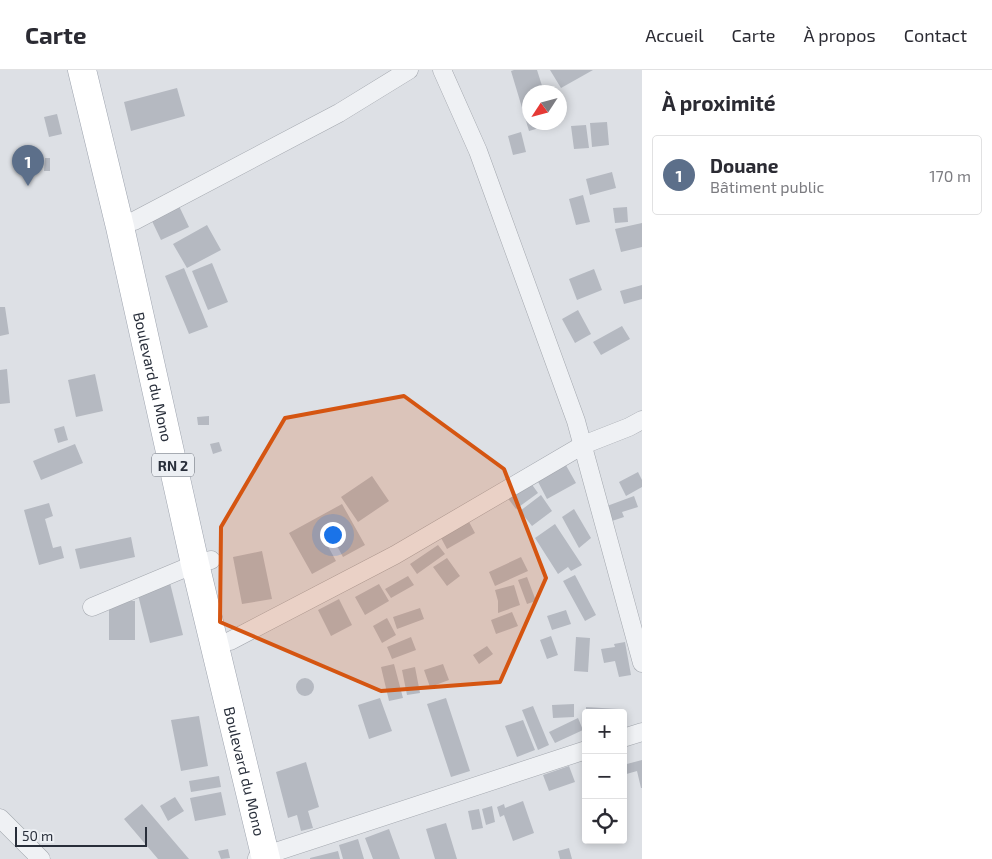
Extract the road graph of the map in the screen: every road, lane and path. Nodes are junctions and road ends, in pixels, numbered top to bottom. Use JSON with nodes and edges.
{"nodes":[{"id":1,"x":82,"y":70,"type":"edge"},
{"id":2,"x":100,"y":70,"type":"edge"},
{"id":3,"x":409,"y":70,"type":"edge"},
{"id":4,"x":442,"y":70,"type":"edge"},
{"id":5,"x":134,"y":222,"type":"junction"},
{"id":6,"x":642,"y":420,"type":"edge"},
{"id":7,"x":583,"y":445,"type":"junction"},
{"id":8,"x":203,"y":562,"type":"junction"},
{"id":9,"x":92,"y":607,"type":"dead end"},
{"id":10,"x":230,"y":641,"type":"junction"},
{"id":11,"x":642,"y":664,"type":"edge"},
{"id":12,"x":642,"y":732,"type":"edge"},
{"id":13,"x":627,"y":737,"type":"edge"},
{"id":14,"x":582,"y":751,"type":"edge"},
{"id":15,"x":0,"y":818,"type":"edge"},
{"id":16,"x":268,"y":857,"type":"edge"},
{"id":17,"x":41,"y":859,"type":"edge"}],
"edges":[{"from":1,"to":8,"type":"main road","name":"Boulevard du Mono","number":"RN 2"},
{"from":2,"to":5,"type":"main road","name":"Boulevard du Mono","number":"RN 2"},
{"from":3,"to":5,"type":"street"},
{"from":4,"to":7,"type":"street"},
{"from":5,"to":8,"type":"main road","name":"Boulevard du Mono","number":"RN 2"},
{"from":6,"to":7,"type":"street"},
{"from":7,"to":10,"type":"street"},
{"from":7,"to":11,"type":"street"},
{"from":8,"to":9,"type":"street"},
{"from":8,"to":10,"type":"main road","name":"Boulevard du Mono","number":"RN 2"},
{"from":8,"to":16,"type":"main road","name":"Boulevard du Mono","number":"RN 2"},
{"from":10,"to":16,"type":"main road","name":"Boulevard du Mono","number":"RN 2"},
{"from":12,"to":13,"type":"street"},
{"from":14,"to":16,"type":"street"},
{"from":15,"to":17,"type":"street"}]}
